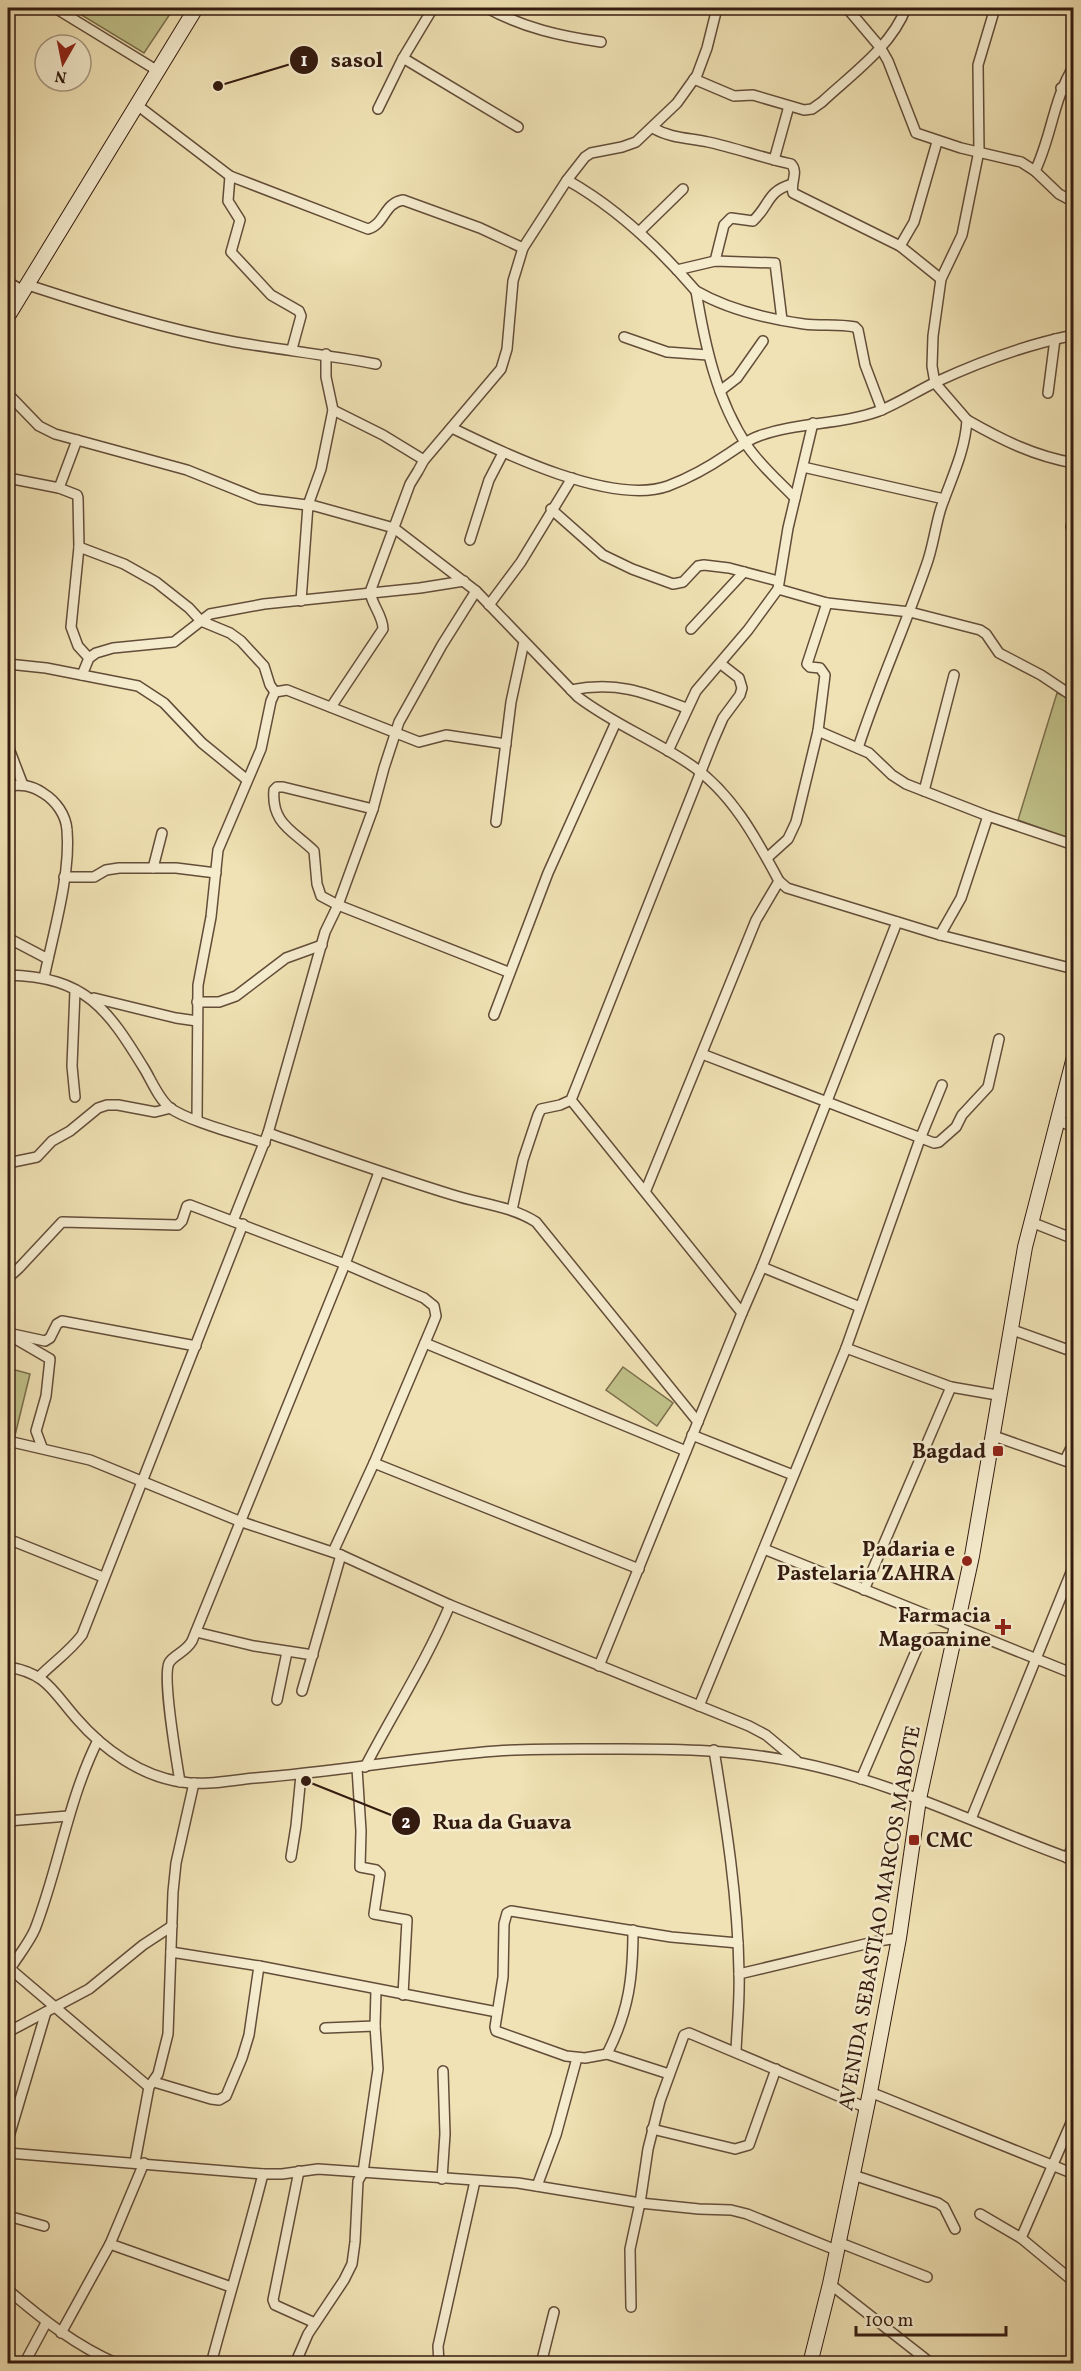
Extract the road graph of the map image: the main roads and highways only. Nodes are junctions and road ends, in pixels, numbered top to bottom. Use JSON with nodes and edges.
{"nodes":[{"id":1,"x":196,"y":8,"type":"edge"},
{"id":2,"x":8,"y":316,"type":"edge"},
{"id":3,"x":1074,"y":1057,"type":"edge"},
{"id":4,"x":810,"y":2364,"type":"edge"}],
"edges":[{"from":1,"to":2,"type":"main road"},
{"from":3,"to":4,"type":"main road","name":"AVENIDA SEBASTIAO MARCOS MABOTE"}]}
